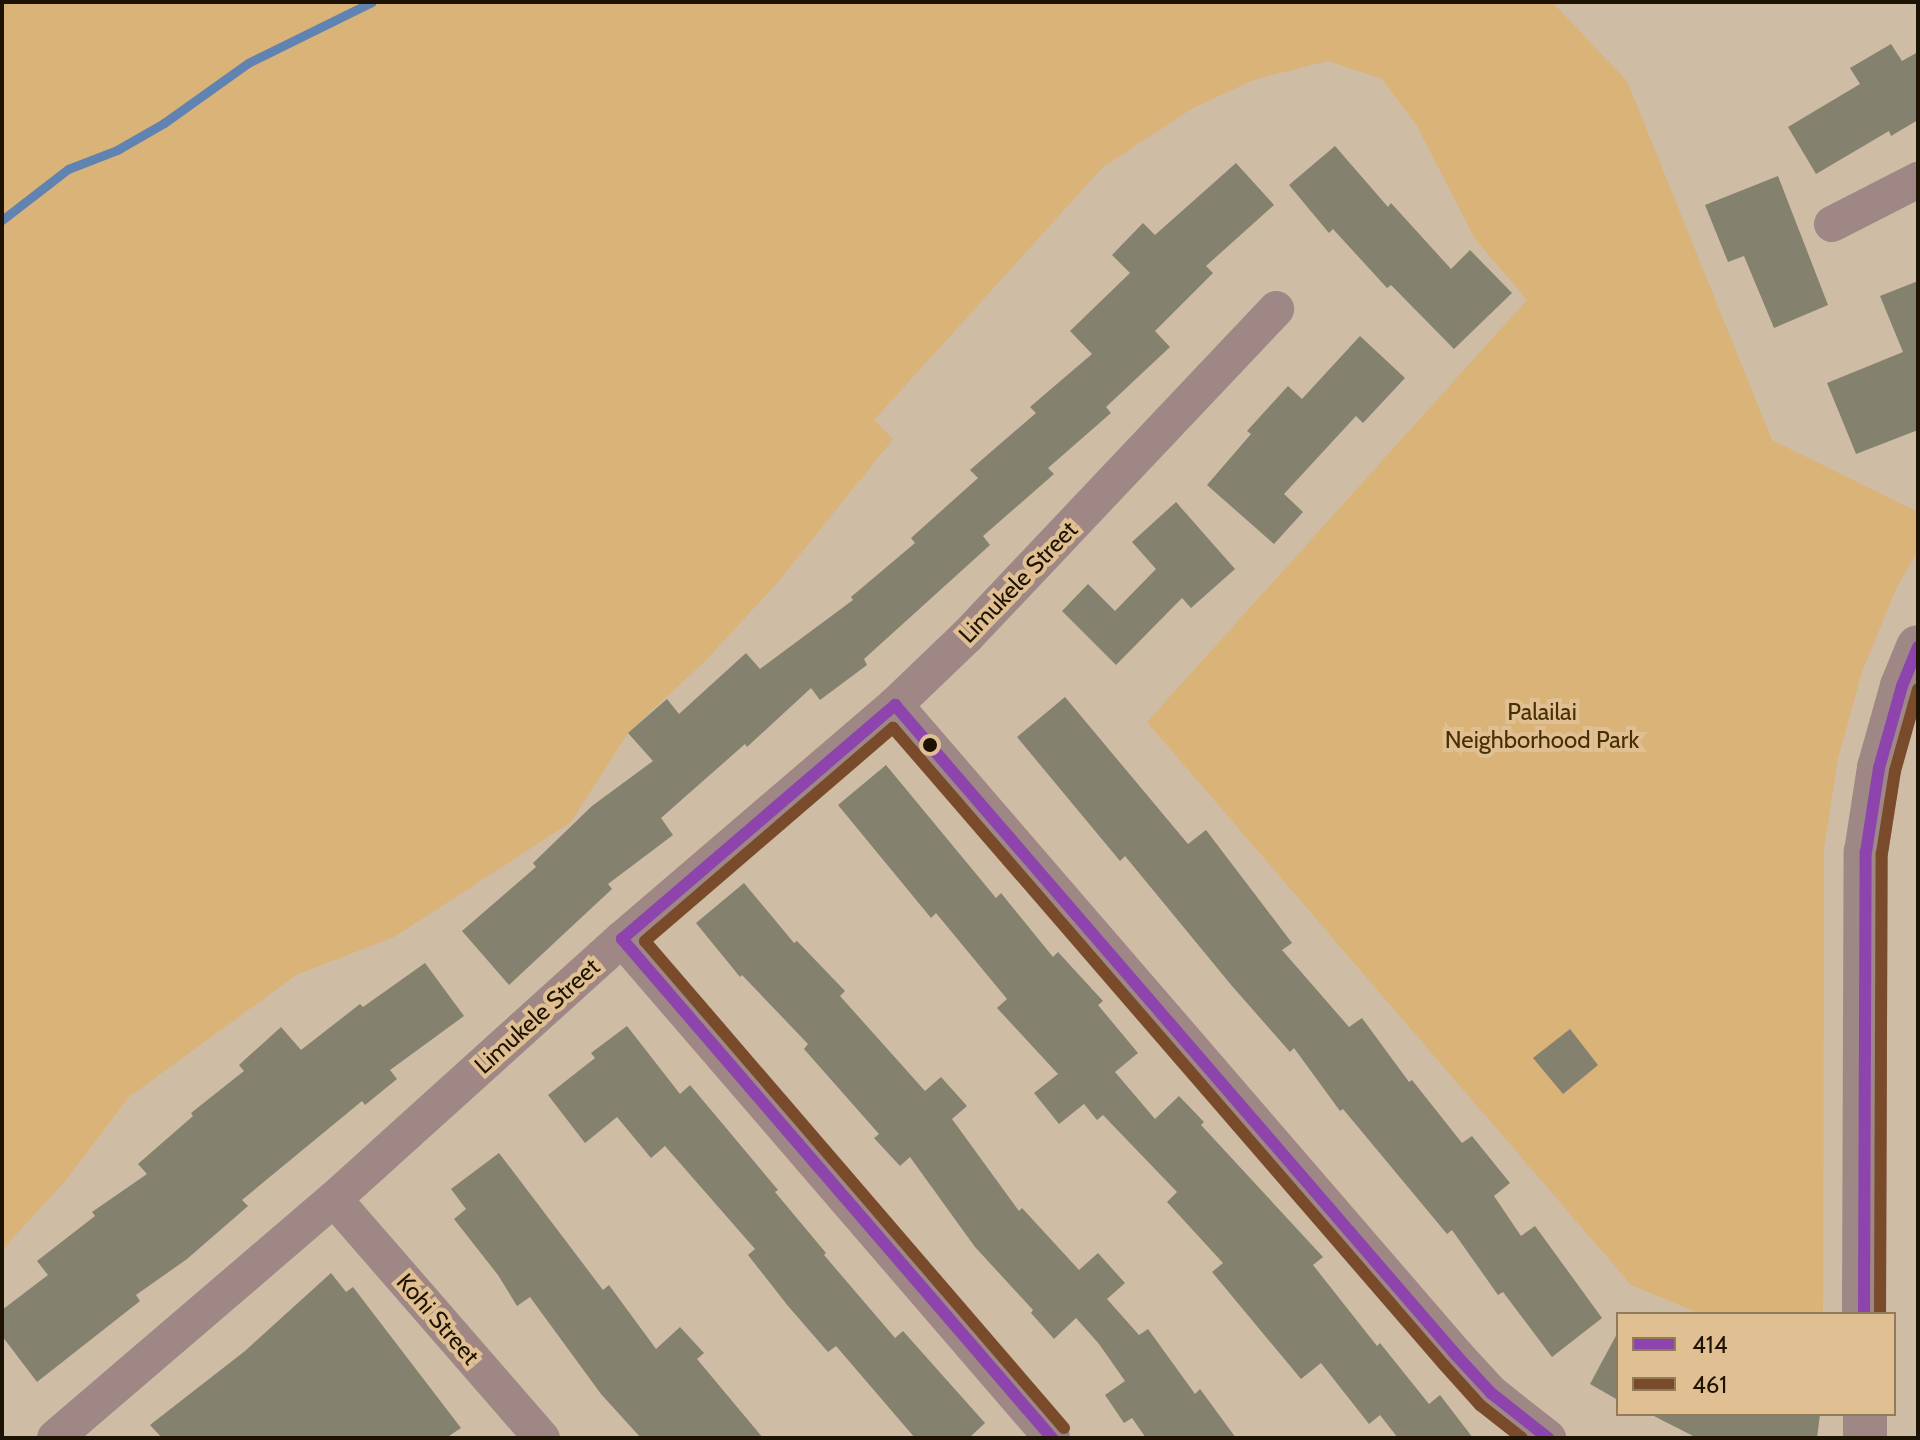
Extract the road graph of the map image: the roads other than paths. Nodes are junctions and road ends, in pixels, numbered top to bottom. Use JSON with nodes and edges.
{"nodes":[{"id":1,"x":1918,"y":180,"type":"edge"},
{"id":2,"x":1832,"y":224,"type":"dead end"},
{"id":3,"x":1276,"y":309,"type":"dead end"},
{"id":4,"x":1918,"y":647,"type":"edge"},
{"id":5,"x":895,"y":705,"type":"junction"},
{"id":6,"x":622,"y":939,"type":"junction"},
{"id":7,"x":334,"y":1199,"type":"junction"},
{"id":8,"x":1864,"y":1312,"type":"edge"},
{"id":9,"x":1865,"y":1416,"type":"edge"},
{"id":10,"x":55,"y":1438,"type":"edge"},
{"id":11,"x":542,"y":1438,"type":"edge"},
{"id":12,"x":1052,"y":1438,"type":"edge"},
{"id":13,"x":1548,"y":1438,"type":"edge"},
{"id":14,"x":1865,"y":1438,"type":"edge"}],
"edges":[{"from":1,"to":2,"type":"street"},
{"from":3,"to":5,"type":"street","name":"Limukele Street"},
{"from":4,"to":8,"type":"street"},
{"from":5,"to":6,"type":"street","name":"Limukele Street"},
{"from":5,"to":13,"type":"street"},
{"from":6,"to":7,"type":"street","name":"Limukele Street"},
{"from":6,"to":12,"type":"street"},
{"from":7,"to":10,"type":"street","name":"Limukele Street"},
{"from":7,"to":11,"type":"street","name":"Kohi Street"},
{"from":9,"to":14,"type":"street"}]}
